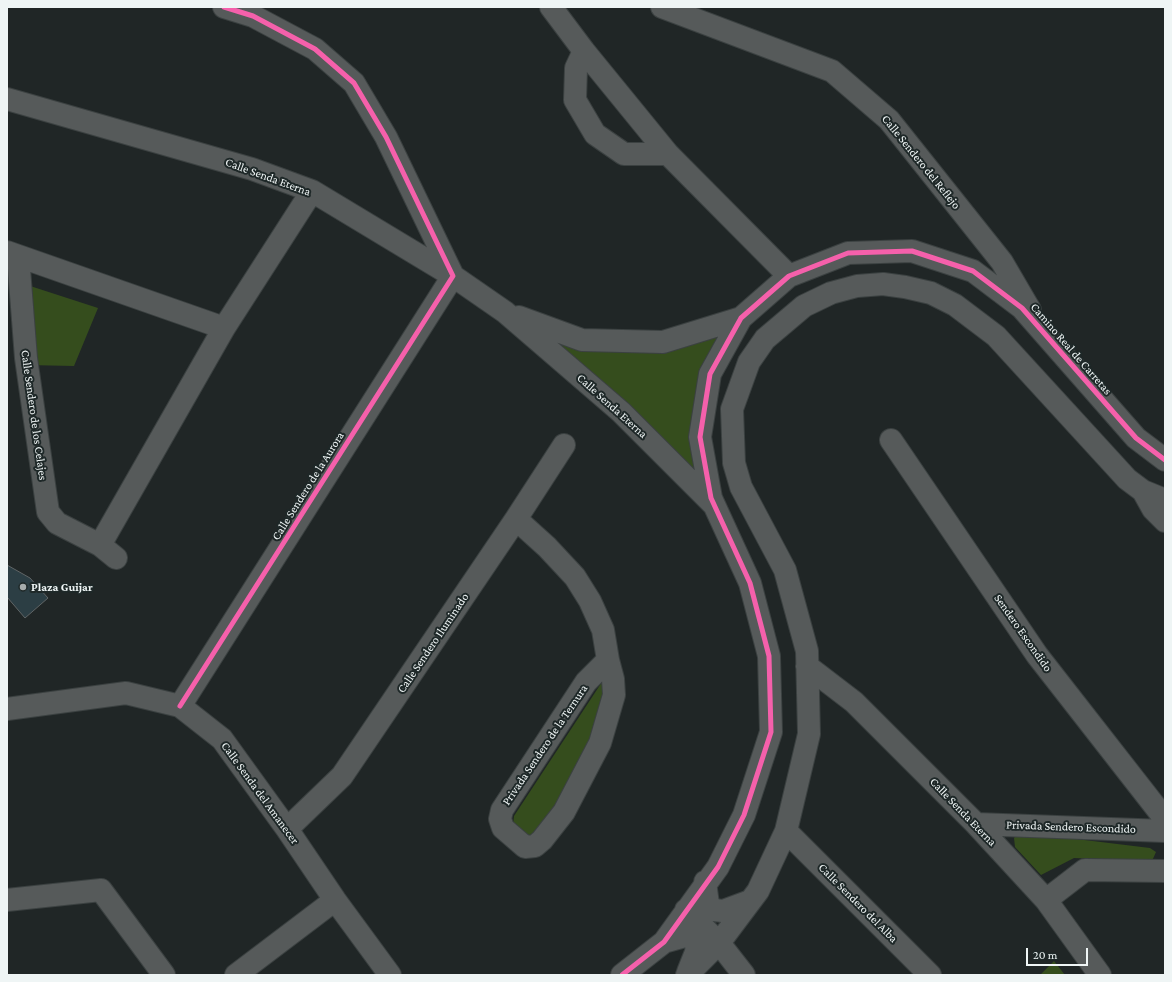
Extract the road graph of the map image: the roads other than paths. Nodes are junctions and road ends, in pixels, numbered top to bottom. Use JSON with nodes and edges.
{"nodes":[{"id":1,"x":224,"y":7,"type":"edge"},
{"id":2,"x":552,"y":7,"type":"edge"},
{"id":3,"x":662,"y":7,"type":"edge"},
{"id":4,"x":584,"y":51,"type":"junction"},
{"id":5,"x":7,"y":99,"type":"edge"},
{"id":6,"x":668,"y":154,"type":"junction"},
{"id":7,"x":312,"y":191,"type":"junction"},
{"id":8,"x":13,"y":254,"type":"edge"},
{"id":9,"x":453,"y":276,"type":"junction"},
{"id":10,"x":789,"y":276,"type":"junction"},
{"id":11,"x":505,"y":312,"type":"junction"},
{"id":12,"x":741,"y":318,"type":"junction"},
{"id":13,"x":224,"y":328,"type":"junction"},
{"id":14,"x":1045,"y":335,"type":"junction"},
{"id":15,"x":891,"y":440,"type":"dead end"},
{"id":16,"x":564,"y":445,"type":"dead end"},
{"id":17,"x":1165,"y":460,"type":"edge"},
{"id":18,"x":1143,"y":491,"type":"junction"},
{"id":19,"x":1165,"y":500,"type":"edge"},
{"id":20,"x":715,"y":506,"type":"junction"},
{"id":21,"x":516,"y":519,"type":"junction"},
{"id":22,"x":1165,"y":521,"type":"edge"},
{"id":23,"x":100,"y":545,"type":"junction"},
{"id":24,"x":116,"y":558,"type":"dead end"},
{"id":25,"x":608,"y":660,"type":"junction"},
{"id":26,"x":807,"y":666,"type":"junction"},
{"id":27,"x":180,"y":706,"type":"junction"},
{"id":28,"x":8,"y":708,"type":"edge"},
{"id":29,"x":1165,"y":819,"type":"edge"},
{"id":30,"x":976,"y":824,"type":"junction"},
{"id":31,"x":287,"y":829,"type":"junction"},
{"id":32,"x":786,"y":831,"type":"junction"},
{"id":33,"x":1165,"y":831,"type":"edge"},
{"id":34,"x":1165,"y":871,"type":"edge"},
{"id":35,"x":705,"y":882,"type":"junction"},
{"id":36,"x":7,"y":900,"type":"edge"},
{"id":37,"x":334,"y":900,"type":"junction"},
{"id":38,"x":1046,"y":900,"type":"junction"},
{"id":39,"x":750,"y":901,"type":"junction"},
{"id":40,"x":686,"y":910,"type":"junction"},
{"id":41,"x":664,"y":942,"type":"junction"},
{"id":42,"x":719,"y":943,"type":"junction"},
{"id":43,"x":164,"y":975,"type":"edge"},
{"id":44,"x":236,"y":975,"type":"edge"},
{"id":45,"x":390,"y":975,"type":"edge"},
{"id":46,"x":622,"y":975,"type":"edge"},
{"id":47,"x":687,"y":975,"type":"edge"},
{"id":48,"x":744,"y":975,"type":"edge"},
{"id":49,"x":930,"y":975,"type":"edge"},
{"id":50,"x":1100,"y":975,"type":"edge"}],
"edges":[{"from":1,"to":9,"type":"street"},
{"from":2,"to":4,"type":"street"},
{"from":3,"to":14,"type":"street","name":"Calle Sendero del Reflejo"},
{"from":4,"to":6,"type":"street"},
{"from":4,"to":6,"type":"street"},
{"from":5,"to":7,"type":"street","name":"Calle Senda Eterna"},
{"from":6,"to":10,"type":"street"},
{"from":7,"to":9,"type":"street","name":"Calle Senda Eterna"},
{"from":7,"to":13,"type":"street"},
{"from":8,"to":13,"type":"street","name":"Calle Sendero de los Celajes"},
{"from":8,"to":23,"type":"street","name":"Calle Sendero de los Celajes"},
{"from":9,"to":11,"type":"street","name":"Calle Senda Eterna"},
{"from":9,"to":27,"type":"street","name":"Calle Sendero de la Aurora"},
{"from":10,"to":12,"type":"street","name":"Camino Real de Carretas"},
{"from":10,"to":14,"type":"street","name":"Camino Real de Carretas"},
{"from":11,"to":12,"type":"street","name":"Calle Senda Eterna"},
{"from":11,"to":20,"type":"street","name":"Calle Senda Eterna"},
{"from":12,"to":20,"type":"street","name":"Camino Real de Carretas"},
{"from":13,"to":23,"type":"street"},
{"from":14,"to":17,"type":"street","name":"Camino Real de Carretas"},
{"from":15,"to":29,"type":"street","name":"Sendero Escondido"},
{"from":16,"to":21,"type":"street","name":"Calle Sendero Iluminado"},
{"from":18,"to":19,"type":"street"},
{"from":18,"to":22,"type":"street"},
{"from":18,"to":26,"type":"street"},
{"from":20,"to":35,"type":"street","name":"Camino Real de Carretas"},
{"from":21,"to":25,"type":"street","name":"Privada Sendero de la Ternura"},
{"from":21,"to":31,"type":"street","name":"Calle Sendero Iluminado"},
{"from":23,"to":24,"type":"street","name":"Calle Sendero de los Celajes"},
{"from":25,"to":25,"type":"street","name":"Privada Sendero de la Ternura"},
{"from":26,"to":30,"type":"street","name":"Calle Senda Eterna"},
{"from":26,"to":32,"type":"street"},
{"from":27,"to":28,"type":"street","name":"Calle Senda del Amanecer"},
{"from":27,"to":31,"type":"street","name":"Calle Senda del Amanecer"},
{"from":30,"to":33,"type":"street","name":"Privada Sendero Escondido"},
{"from":30,"to":38,"type":"street","name":"Calle Senda Eterna"},
{"from":31,"to":37,"type":"street","name":"Calle Senda del Amanecer"},
{"from":32,"to":39,"type":"street"},
{"from":32,"to":49,"type":"street","name":"Calle Sendero del Alba"},
{"from":34,"to":38,"type":"street"},
{"from":35,"to":39,"type":"street"},
{"from":35,"to":40,"type":"street","name":"Camino Real de Carretas"},
{"from":36,"to":43,"type":"street"},
{"from":37,"to":44,"type":"street"},
{"from":37,"to":45,"type":"street","name":"Calle Senda del Amanecer"},
{"from":38,"to":50,"type":"street","name":"Calle Senda Eterna"},
{"from":39,"to":42,"type":"street"},
{"from":40,"to":41,"type":"street","name":"Camino Real de Carretas"},
{"from":40,"to":42,"type":"street"},
{"from":41,"to":46,"type":"street","name":"Camino Real de Carretas"},
{"from":41,"to":47,"type":"street"},
{"from":42,"to":47,"type":"street"},
{"from":42,"to":48,"type":"street"}]}
